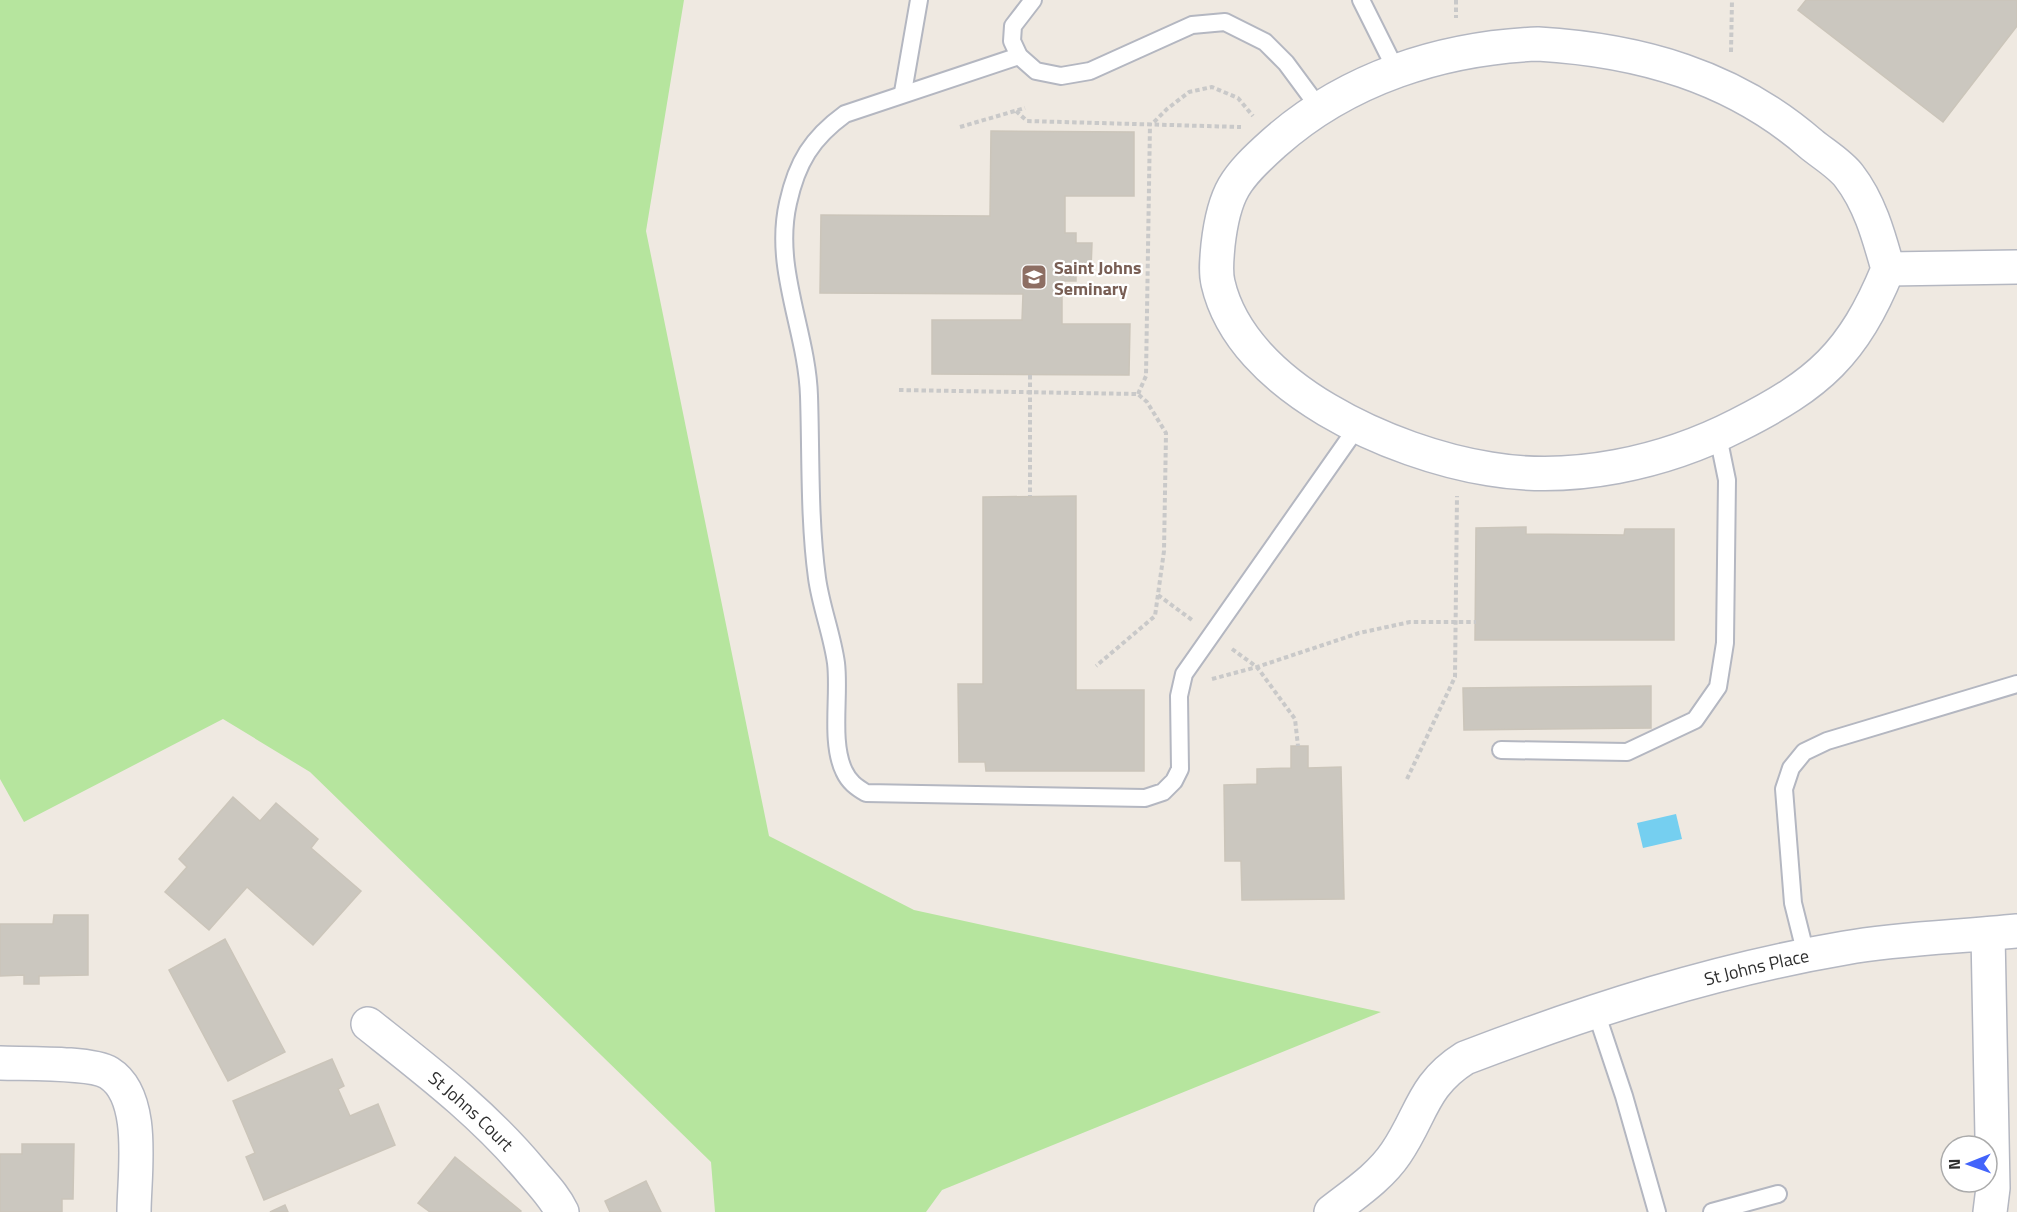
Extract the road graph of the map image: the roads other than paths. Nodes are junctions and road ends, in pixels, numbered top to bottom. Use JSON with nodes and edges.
{"nodes":[{"id":1,"x":919,"y":0,"type":"edge"},
{"id":2,"x":1033,"y":0,"type":"edge"},
{"id":3,"x":1361,"y":0,"type":"edge"},
{"id":4,"x":1019,"y":56,"type":"junction"},
{"id":5,"x":1396,"y":70,"type":"junction"},
{"id":6,"x":903,"y":92,"type":"junction"},
{"id":7,"x":1320,"y":109,"type":"junction"},
{"id":8,"x":2017,"y":267,"type":"edge"},
{"id":9,"x":1888,"y":269,"type":"junction"},
{"id":10,"x":1358,"y":426,"type":"junction"},
{"id":11,"x":1718,"y":436,"type":"junction"},
{"id":12,"x":2017,"y":684,"type":"edge"},
{"id":13,"x":1501,"y":750,"type":"dead end"},
{"id":14,"x":2003,"y":933,"type":"edge"},
{"id":15,"x":1806,"y":955,"type":"junction"},
{"id":16,"x":1596,"y":1012,"type":"junction"},
{"id":17,"x":368,"y":1024,"type":"dead end"},
{"id":18,"x":0,"y":1063,"type":"edge"},
{"id":19,"x":1778,"y":1194,"type":"dead end"},
{"id":20,"x":134,"y":1212,"type":"edge"},
{"id":21,"x":562,"y":1212,"type":"edge"},
{"id":22,"x":1331,"y":1212,"type":"edge"},
{"id":23,"x":1657,"y":1212,"type":"edge"},
{"id":24,"x":1712,"y":1212,"type":"edge"},
{"id":25,"x":1990,"y":1212,"type":"edge"}],
"edges":[{"from":1,"to":6,"type":"lane"},
{"from":2,"to":4,"type":"lane"},
{"from":3,"to":5,"type":"lane"},
{"from":4,"to":6,"type":"lane"},
{"from":4,"to":7,"type":"lane"},
{"from":5,"to":7,"type":"street"},
{"from":5,"to":9,"type":"street"},
{"from":6,"to":10,"type":"lane"},
{"from":7,"to":10,"type":"street"},
{"from":8,"to":9,"type":"street"},
{"from":9,"to":11,"type":"street"},
{"from":10,"to":11,"type":"street"},
{"from":11,"to":13,"type":"lane"},
{"from":12,"to":15,"type":"lane"},
{"from":14,"to":15,"type":"street","name":"St Johns Place"},
{"from":14,"to":25,"type":"street","name":"St Johns Place"},
{"from":15,"to":16,"type":"street","name":"St Johns Place"},
{"from":16,"to":22,"type":"street","name":"St Johns Place"},
{"from":16,"to":23,"type":"lane"},
{"from":17,"to":21,"type":"street","name":"St Johns Court"},
{"from":18,"to":20,"type":"street"},
{"from":19,"to":24,"type":"lane"}]}
